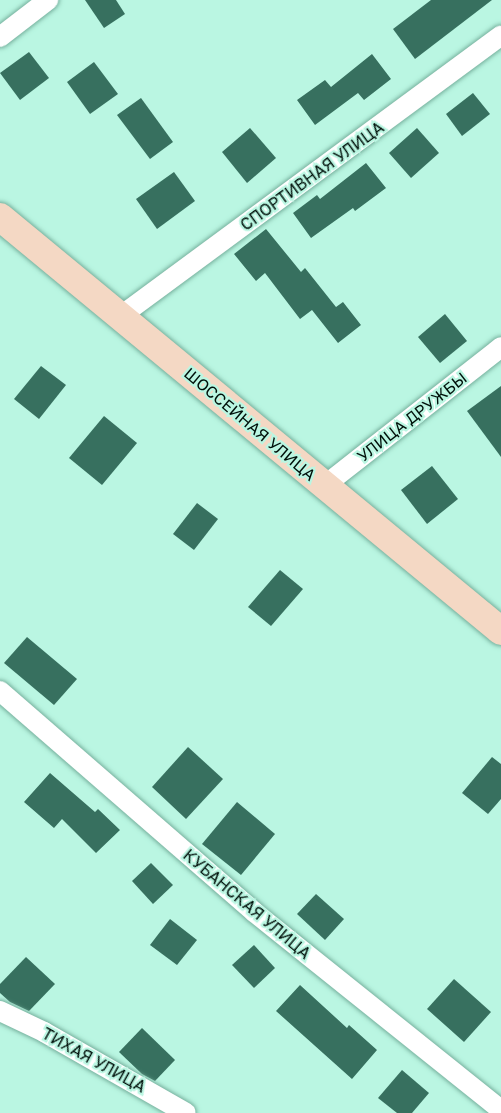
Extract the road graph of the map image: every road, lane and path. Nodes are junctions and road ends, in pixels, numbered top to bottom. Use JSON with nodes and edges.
{"nodes":[{"id":1,"x":48,"y":0,"type":"edge"},
{"id":2,"x":501,"y":36,"type":"edge"},
{"id":3,"x":0,"y":37,"type":"edge"},
{"id":4,"x":0,"y":217,"type":"edge"},
{"id":5,"x":122,"y":315,"type":"junction"},
{"id":6,"x":501,"y":347,"type":"edge"},
{"id":7,"x":324,"y":486,"type":"junction"},
{"id":8,"x":501,"y":631,"type":"edge"},
{"id":9,"x":0,"y":691,"type":"edge"},
{"id":10,"x":0,"y":1011,"type":"edge"},
{"id":11,"x":498,"y":1109,"type":"edge"},
{"id":12,"x":186,"y":1113,"type":"edge"}],
"edges":[{"from":1,"to":3,"type":"street"},
{"from":2,"to":5,"type":"street","name":"СПОРТИВНАЯ УЛИЦА"},
{"from":4,"to":5,"type":"main road","name":"ШОССЕЙНАЯ УЛИЦА"},
{"from":5,"to":7,"type":"main road","name":"ШОССЕЙНАЯ УЛИЦА"},
{"from":6,"to":7,"type":"street","name":"УЛИЦА ДРУЖБЫ"},
{"from":7,"to":8,"type":"main road","name":"ШОССЕЙНАЯ УЛИЦА"},
{"from":9,"to":11,"type":"street","name":"КУБАНСКАЯ УЛИЦА"},
{"from":10,"to":12,"type":"street","name":"ТИХАЯ УЛИЦА"}]}
